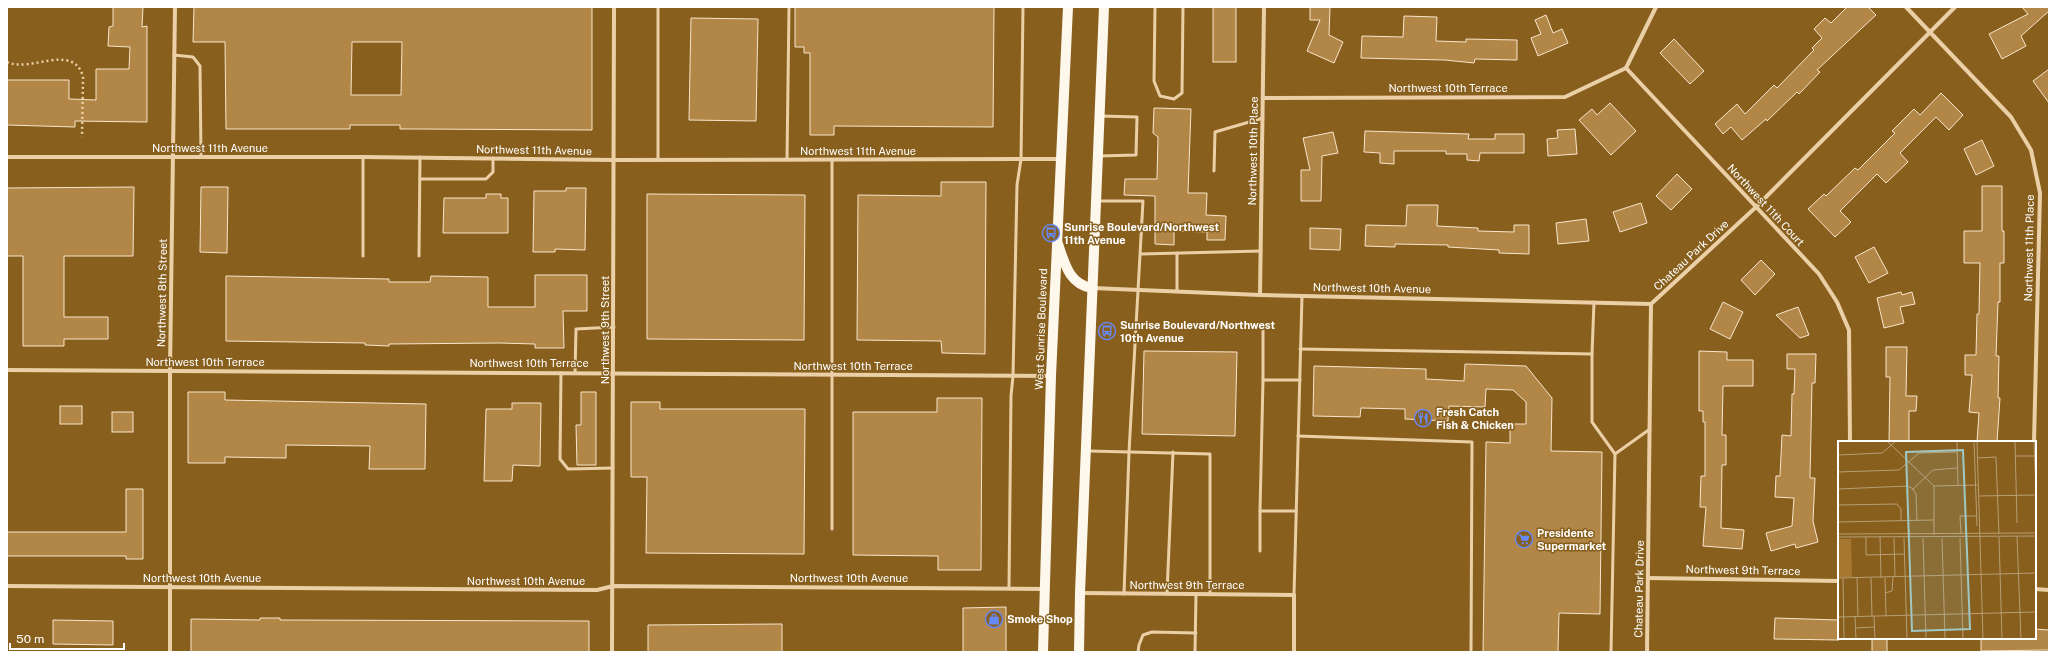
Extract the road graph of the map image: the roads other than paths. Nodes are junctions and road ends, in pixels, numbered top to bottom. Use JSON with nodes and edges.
{"nodes":[{"id":1,"x":175,"y":7,"type":"edge"},
{"id":2,"x":614,"y":7,"type":"edge"},
{"id":3,"x":658,"y":7,"type":"edge"},
{"id":4,"x":789,"y":7,"type":"edge"},
{"id":5,"x":1023,"y":7,"type":"edge"},
{"id":6,"x":1068,"y":7,"type":"edge"},
{"id":7,"x":1104,"y":7,"type":"edge"},
{"id":8,"x":1155,"y":7,"type":"edge"},
{"id":9,"x":1183,"y":7,"type":"edge"},
{"id":10,"x":1264,"y":7,"type":"edge"},
{"id":11,"x":1656,"y":7,"type":"edge"},
{"id":12,"x":1906,"y":7,"type":"edge"},
{"id":13,"x":1955,"y":7,"type":"edge"},
{"id":14,"x":1930,"y":32,"type":"junction"},
{"id":15,"x":174,"y":55,"type":"junction"},
{"id":16,"x":1626,"y":68,"type":"junction"},
{"id":17,"x":1263,"y":98,"type":"junction"},
{"id":18,"x":1099,"y":116,"type":"junction"},
{"id":19,"x":1263,"y":118,"type":"junction"},
{"id":20,"x":363,"y":156,"type":"junction"},
{"id":21,"x":1097,"y":156,"type":"junction"},
{"id":22,"x":7,"y":157,"type":"edge"},
{"id":23,"x":172,"y":157,"type":"junction"},
{"id":24,"x":201,"y":157,"type":"junction"},
{"id":25,"x":420,"y":157,"type":"junction"},
{"id":26,"x":493,"y":158,"type":"junction"},
{"id":27,"x":1021,"y":159,"type":"junction"},
{"id":28,"x":1060,"y":159,"type":"junction"},
{"id":29,"x":613,"y":160,"type":"junction"},
{"id":30,"x":658,"y":160,"type":"junction"},
{"id":31,"x":787,"y":160,"type":"junction"},
{"id":32,"x":832,"y":160,"type":"junction"},
{"id":33,"x":1214,"y":171,"type":"dead end"},
{"id":34,"x":420,"y":179,"type":"junction"},
{"id":35,"x":1095,"y":201,"type":"junction"},
{"id":36,"x":1755,"y":208,"type":"junction"},
{"id":37,"x":1056,"y":239,"type":"junction"},
{"id":38,"x":1261,"y":251,"type":"junction"},
{"id":39,"x":1177,"y":253,"type":"junction"},
{"id":40,"x":1141,"y":254,"type":"junction"},
{"id":41,"x":362,"y":256,"type":"dead end"},
{"id":42,"x":419,"y":256,"type":"dead end"},
{"id":43,"x":1092,"y":288,"type":"junction"},
{"id":44,"x":1137,"y":290,"type":"junction"},
{"id":45,"x":1177,"y":291,"type":"junction"},
{"id":46,"x":1260,"y":295,"type":"junction"},
{"id":47,"x":1302,"y":296,"type":"junction"},
{"id":48,"x":1594,"y":302,"type":"junction"},
{"id":49,"x":1651,"y":304,"type":"junction"},
{"id":50,"x":614,"y":327,"type":"junction"},
{"id":51,"x":1263,"y":330,"type":"dead end"},
{"id":52,"x":1300,"y":349,"type":"junction"},
{"id":53,"x":1592,"y":354,"type":"junction"},
{"id":54,"x":7,"y":370,"type":"edge"},
{"id":55,"x":170,"y":370,"type":"junction"},
{"id":56,"x":561,"y":372,"type":"junction"},
{"id":57,"x":576,"y":373,"type":"junction"},
{"id":58,"x":614,"y":373,"type":"junction"},
{"id":59,"x":831,"y":376,"type":"junction"},
{"id":60,"x":1013,"y":376,"type":"junction"},
{"id":61,"x":1050,"y":376,"type":"junction"},
{"id":62,"x":1263,"y":380,"type":"junction"},
{"id":63,"x":1300,"y":380,"type":"junction"},
{"id":64,"x":1650,"y":429,"type":"junction"},
{"id":65,"x":1298,"y":436,"type":"junction"},
{"id":66,"x":1850,"y":441,"type":"edge"},
{"id":67,"x":2034,"y":441,"type":"edge"},
{"id":68,"x":1085,"y":451,"type":"junction"},
{"id":69,"x":1129,"y":452,"type":"junction"},
{"id":70,"x":1173,"y":452,"type":"junction"},
{"id":71,"x":1615,"y":454,"type":"junction"},
{"id":72,"x":613,"y":468,"type":"junction"},
{"id":73,"x":1260,"y":511,"type":"junction"},
{"id":74,"x":1296,"y":511,"type":"junction"},
{"id":75,"x":832,"y":530,"type":"dead end"},
{"id":76,"x":1260,"y":552,"type":"dead end"},
{"id":77,"x":1648,"y":578,"type":"junction"},
{"id":78,"x":1838,"y":581,"type":"edge"},
{"id":79,"x":7,"y":586,"type":"edge"},
{"id":80,"x":613,"y":586,"type":"junction"},
{"id":81,"x":170,"y":587,"type":"junction"},
{"id":82,"x":1009,"y":588,"type":"junction"},
{"id":83,"x":1044,"y":589,"type":"junction"},
{"id":84,"x":2036,"y":589,"type":"edge"},
{"id":85,"x":2049,"y":590,"type":"edge"},
{"id":86,"x":1080,"y":593,"type":"junction"},
{"id":87,"x":1124,"y":594,"type":"junction"},
{"id":88,"x":1167,"y":594,"type":"junction"},
{"id":89,"x":1196,"y":594,"type":"junction"},
{"id":90,"x":1210,"y":594,"type":"junction"},
{"id":91,"x":1294,"y":595,"type":"junction"},
{"id":92,"x":1196,"y":633,"type":"junction"},
{"id":93,"x":170,"y":652,"type":"edge"},
{"id":94,"x":612,"y":652,"type":"edge"},
{"id":95,"x":1043,"y":652,"type":"edge"},
{"id":96,"x":1079,"y":652,"type":"edge"},
{"id":97,"x":1138,"y":652,"type":"edge"},
{"id":98,"x":1195,"y":652,"type":"edge"},
{"id":99,"x":1294,"y":652,"type":"edge"},
{"id":100,"x":1471,"y":652,"type":"edge"},
{"id":101,"x":1611,"y":652,"type":"edge"},
{"id":102,"x":1647,"y":652,"type":"edge"}],
"edges":[{"from":1,"to":15,"type":"street","name":"Northwest 8th Street"},
{"from":2,"to":29,"type":"street","name":"Northwest 9th Street"},
{"from":3,"to":30,"type":"lane"},
{"from":4,"to":31,"type":"lane"},
{"from":5,"to":27,"type":"lane"},
{"from":6,"to":28,"type":"main road","name":"West Sunrise Boulevard"},
{"from":7,"to":18,"type":"main road"},
{"from":8,"to":9,"type":"lane"},
{"from":10,"to":17,"type":"street","name":"Northwest 10th Place"},
{"from":11,"to":16,"type":"street"},
{"from":12,"to":14,"type":"street","name":"Northwest 11th Place"},
{"from":13,"to":14,"type":"street","name":"Chateau Park Drive"},
{"from":14,"to":36,"type":"street","name":"Chateau Park Drive"},
{"from":14,"to":67,"type":"street","name":"Northwest 11th Place"},
{"from":15,"to":23,"type":"street","name":"Northwest 8th Street"},
{"from":15,"to":24,"type":"lane"},
{"from":16,"to":17,"type":"street","name":"Northwest 10th Terrace"},
{"from":16,"to":36,"type":"street","name":"Northwest 11th Court"},
{"from":17,"to":19,"type":"street","name":"Northwest 10th Place"},
{"from":18,"to":21,"type":"main road"},
{"from":18,"to":21,"type":"lane"},
{"from":19,"to":33,"type":"lane"},
{"from":19,"to":38,"type":"street","name":"Northwest 10th Place"},
{"from":20,"to":24,"type":"street","name":"Northwest 11th Avenue"},
{"from":20,"to":25,"type":"street","name":"Northwest 11th Avenue"},
{"from":20,"to":41,"type":"lane"},
{"from":21,"to":35,"type":"main road"},
{"from":22,"to":23,"type":"street","name":"Northwest 11th Avenue"},
{"from":23,"to":24,"type":"street","name":"Northwest 11th Avenue"},
{"from":23,"to":55,"type":"street","name":"Northwest 8th Street"},
{"from":25,"to":26,"type":"street","name":"Northwest 11th Avenue"},
{"from":25,"to":34,"type":"lane"},
{"from":26,"to":29,"type":"street","name":"Northwest 11th Avenue"},
{"from":26,"to":34,"type":"lane"},
{"from":27,"to":28,"type":"street","name":"Northwest 11th Avenue"},
{"from":27,"to":32,"type":"street","name":"Northwest 11th Avenue"},
{"from":27,"to":60,"type":"lane"},
{"from":28,"to":37,"type":"main road","name":"West Sunrise Boulevard"},
{"from":29,"to":30,"type":"street","name":"Northwest 11th Avenue"},
{"from":29,"to":50,"type":"street","name":"Northwest 9th Street"},
{"from":30,"to":31,"type":"street","name":"Northwest 11th Avenue"},
{"from":31,"to":32,"type":"street","name":"Northwest 11th Avenue"},
{"from":32,"to":59,"type":"lane"},
{"from":34,"to":42,"type":"lane"},
{"from":35,"to":40,"type":"lane"},
{"from":35,"to":43,"type":"main road"},
{"from":36,"to":49,"type":"street","name":"Chateau Park Drive"},
{"from":36,"to":66,"type":"street","name":"Northwest 11th Court"},
{"from":37,"to":43,"type":"main road"},
{"from":37,"to":61,"type":"main road","name":"West Sunrise Boulevard"},
{"from":38,"to":39,"type":"lane"},
{"from":38,"to":46,"type":"street","name":"Northwest 10th Place"},
{"from":39,"to":40,"type":"lane"},
{"from":39,"to":45,"type":"lane"},
{"from":40,"to":44,"type":"lane"},
{"from":43,"to":44,"type":"street","name":"Northwest 10th Avenue"},
{"from":43,"to":68,"type":"main road"},
{"from":44,"to":45,"type":"street","name":"Northwest 10th Avenue"},
{"from":44,"to":69,"type":"lane"},
{"from":45,"to":46,"type":"street","name":"Northwest 10th Avenue"},
{"from":46,"to":47,"type":"street","name":"Northwest 10th Avenue"},
{"from":47,"to":48,"type":"street","name":"Northwest 10th Avenue"},
{"from":47,"to":52,"type":"lane"},
{"from":48,"to":49,"type":"street","name":"Northwest 10th Avenue"},
{"from":48,"to":53,"type":"lane"},
{"from":49,"to":64,"type":"street","name":"Chateau Park Drive"},
{"from":50,"to":57,"type":"lane"},
{"from":50,"to":58,"type":"street","name":"Northwest 9th Street"},
{"from":51,"to":62,"type":"lane"},
{"from":52,"to":53,"type":"lane"},
{"from":52,"to":63,"type":"lane"},
{"from":53,"to":71,"type":"lane"},
{"from":54,"to":55,"type":"street","name":"Northwest 10th Terrace"},
{"from":55,"to":56,"type":"street","name":"Northwest 10th Terrace"},
{"from":55,"to":81,"type":"street","name":"Northwest 8th Street"},
{"from":56,"to":57,"type":"street","name":"Northwest 10th Terrace"},
{"from":56,"to":72,"type":"lane"},
{"from":57,"to":58,"type":"street","name":"Northwest 10th Terrace"},
{"from":58,"to":59,"type":"street","name":"Northwest 10th Terrace"},
{"from":58,"to":72,"type":"street","name":"Northwest 9th Street"},
{"from":59,"to":60,"type":"street","name":"Northwest 10th Terrace"},
{"from":59,"to":75,"type":"lane"},
{"from":60,"to":61,"type":"street","name":"Northwest 10th Terrace"},
{"from":60,"to":82,"type":"lane"},
{"from":61,"to":83,"type":"main road","name":"West Sunrise Boulevard"},
{"from":62,"to":63,"type":"lane"},
{"from":62,"to":73,"type":"lane"},
{"from":63,"to":65,"type":"lane"},
{"from":64,"to":71,"type":"lane"},
{"from":64,"to":77,"type":"street","name":"Chateau Park Drive"},
{"from":65,"to":74,"type":"lane"},
{"from":65,"to":100,"type":"lane"},
{"from":68,"to":69,"type":"lane"},
{"from":68,"to":86,"type":"main road"},
{"from":69,"to":70,"type":"lane"},
{"from":69,"to":87,"type":"lane"},
{"from":70,"to":88,"type":"lane"},
{"from":70,"to":90,"type":"lane"},
{"from":71,"to":101,"type":"lane"},
{"from":72,"to":80,"type":"street","name":"Northwest 9th Street"},
{"from":73,"to":74,"type":"lane"},
{"from":73,"to":76,"type":"lane"},
{"from":74,"to":91,"type":"lane"},
{"from":77,"to":78,"type":"street","name":"Northwest 9th Terrace"},
{"from":77,"to":102,"type":"street","name":"Chateau Park Drive"},
{"from":79,"to":81,"type":"street","name":"Northwest 10th Avenue"},
{"from":80,"to":81,"type":"street","name":"Northwest 10th Avenue"},
{"from":80,"to":82,"type":"street","name":"Northwest 10th Avenue"},
{"from":80,"to":94,"type":"street","name":"Northwest 9th Street"},
{"from":81,"to":93,"type":"street","name":"Northwest 8th Street"},
{"from":82,"to":83,"type":"street","name":"Northwest 10th Avenue"},
{"from":83,"to":95,"type":"main road","name":"West Sunrise Boulevard"},
{"from":84,"to":85,"type":"street"},
{"from":86,"to":87,"type":"street","name":"Northwest 9th Terrace"},
{"from":86,"to":96,"type":"main road"},
{"from":87,"to":88,"type":"street","name":"Northwest 9th Terrace"},
{"from":88,"to":89,"type":"street","name":"Northwest 9th Terrace"},
{"from":89,"to":90,"type":"street","name":"Northwest 9th Terrace"},
{"from":89,"to":92,"type":"lane"},
{"from":90,"to":91,"type":"street","name":"Northwest 9th Terrace"},
{"from":91,"to":99,"type":"street"},
{"from":92,"to":97,"type":"lane"},
{"from":92,"to":98,"type":"lane"}]}
